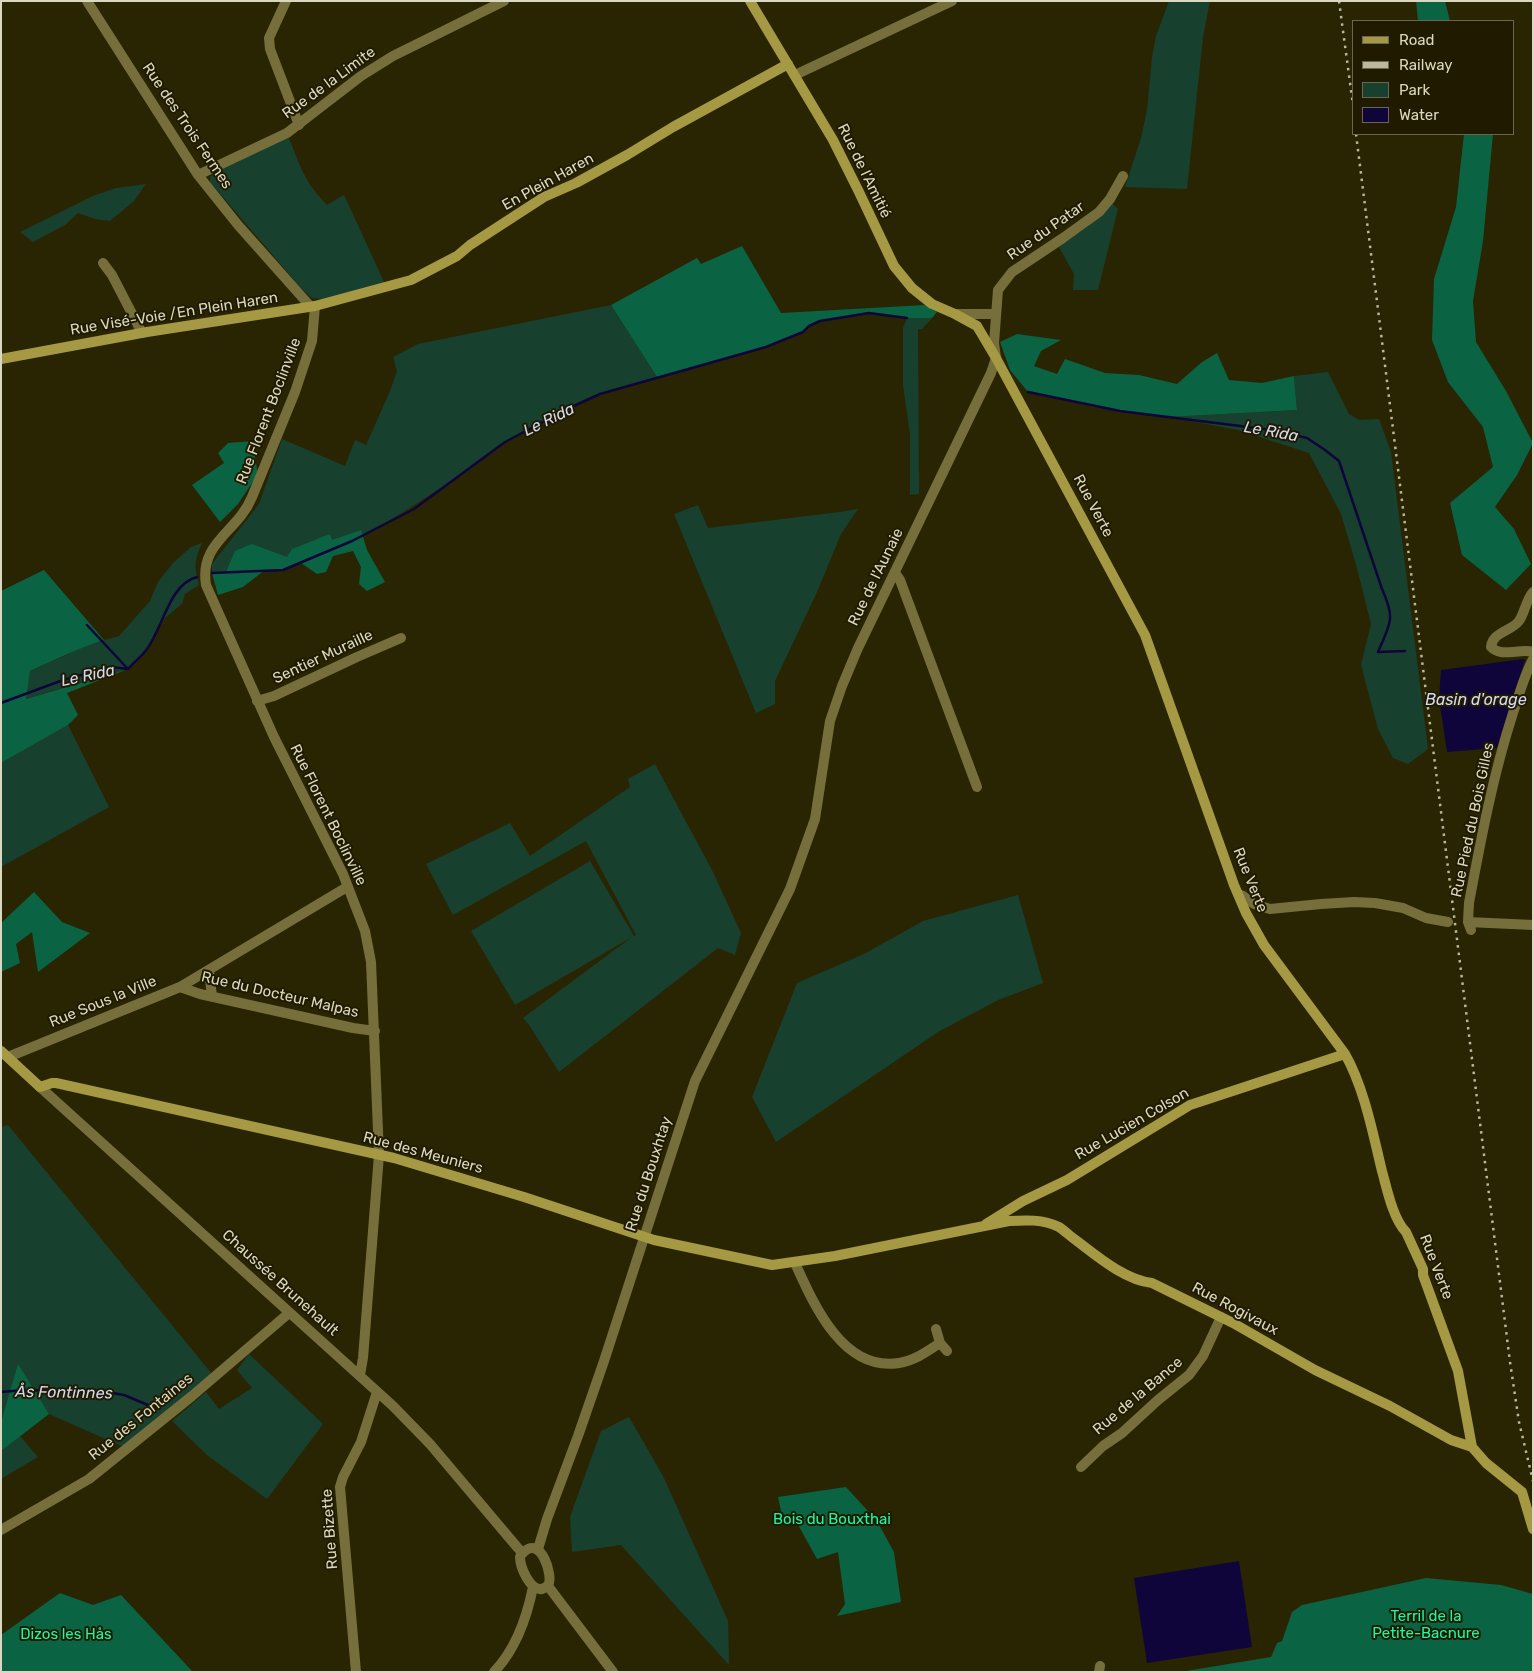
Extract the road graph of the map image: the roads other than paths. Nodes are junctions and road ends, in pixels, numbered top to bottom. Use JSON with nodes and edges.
{"nodes":[{"id":1,"x":87,"y":1,"type":"edge"},
{"id":2,"x":286,"y":1,"type":"edge"},
{"id":3,"x":504,"y":1,"type":"edge"},
{"id":4,"x":750,"y":1,"type":"edge"},
{"id":5,"x":952,"y":1,"type":"edge"},
{"id":6,"x":788,"y":64,"type":"junction"},
{"id":7,"x":795,"y":75,"type":"junction"},
{"id":8,"x":299,"y":125,"type":"junction"},
{"id":9,"x":198,"y":175,"type":"junction"},
{"id":10,"x":1124,"y":176,"type":"dead end"},
{"id":11,"x":103,"y":263,"type":"dead end"},
{"id":12,"x":312,"y":306,"type":"junction"},
{"id":13,"x":955,"y":314,"type":"junction"},
{"id":14,"x":996,"y":314,"type":"junction"},
{"id":15,"x":976,"y":326,"type":"joint"},
{"id":16,"x":142,"y":332,"type":"junction"},
{"id":17,"x":996,"y":358,"type":"junction"},
{"id":18,"x":1,"y":359,"type":"edge"},
{"id":19,"x":895,"y":573,"type":"junction"},
{"id":20,"x":1533,"y":592,"type":"edge"},
{"id":21,"x":401,"y":638,"type":"dead end"},
{"id":22,"x":1532,"y":658,"type":"edge"},
{"id":23,"x":257,"y":701,"type":"junction"},
{"id":24,"x":976,"y":787,"type":"dead end"},
{"id":25,"x":815,"y":819,"type":"joint"},
{"id":26,"x":347,"y":886,"type":"junction"},
{"id":27,"x":1238,"y":894,"type":"junction"},
{"id":28,"x":1448,"y":922,"type":"dead end"},
{"id":29,"x":1533,"y":925,"type":"edge"},
{"id":30,"x":209,"y":971,"type":"junction"},
{"id":31,"x":180,"y":987,"type":"junction"},
{"id":32,"x":212,"y":996,"type":"junction"},
{"id":33,"x":375,"y":1031,"type":"junction"},
{"id":34,"x":3,"y":1053,"type":"edge"},
{"id":35,"x":1345,"y":1054,"type":"junction"},
{"id":36,"x":40,"y":1087,"type":"junction"},
{"id":37,"x":379,"y":1155,"type":"junction"},
{"id":38,"x":1022,"y":1202,"type":"junction"},
{"id":39,"x":1024,"y":1220,"type":"junction"},
{"id":40,"x":981,"y":1227,"type":"junction"},
{"id":41,"x":644,"y":1237,"type":"junction"},
{"id":42,"x":795,"y":1263,"type":"junction"},
{"id":43,"x":289,"y":1313,"type":"junction"},
{"id":44,"x":1221,"y":1317,"type":"junction"},
{"id":45,"x":936,"y":1329,"type":"dead end"},
{"id":46,"x":360,"y":1375,"type":"junction"},
{"id":47,"x":377,"y":1392,"type":"junction"},
{"id":48,"x":1468,"y":1429,"type":"junction"},
{"id":49,"x":1457,"y":1442,"type":"junction"},
{"id":50,"x":1472,"y":1448,"type":"junction"},
{"id":51,"x":1081,"y":1467,"type":"dead end"},
{"id":52,"x":1533,"y":1529,"type":"edge"},
{"id":53,"x":1,"y":1530,"type":"edge"},
{"id":54,"x":538,"y":1549,"type":"junction"},
{"id":55,"x":522,"y":1554,"type":"junction"},
{"id":56,"x":548,"y":1586,"type":"junction"},
{"id":57,"x":533,"y":1587,"type":"junction"},
{"id":58,"x":356,"y":1672,"type":"edge"},
{"id":59,"x":494,"y":1672,"type":"edge"},
{"id":60,"x":612,"y":1672,"type":"edge"}],
"edges":[{"from":1,"to":9,"type":"street","name":"Rue des Trois Fermes"},
{"from":2,"to":8,"type":"street"},
{"from":3,"to":8,"type":"street","name":"Rue de la Limite"},
{"from":4,"to":6,"type":"street","name":"Rue de l'Amitié"},
{"from":5,"to":7,"type":"street"},
{"from":6,"to":7,"type":"street","name":"Rue de l'Amitié"},
{"from":6,"to":12,"type":"street","name":"En Plein Haren"},
{"from":7,"to":13,"type":"street","name":"Rue de l'Amitié"},
{"from":8,"to":9,"type":"street","name":"Rue de la Limite"},
{"from":9,"to":12,"type":"street","name":"Rue des Trois Fermes"},
{"from":10,"to":14,"type":"street","name":"Rue du Patar"},
{"from":11,"to":16,"type":"street"},
{"from":12,"to":16,"type":"street","name":"Rue Visé-Voie /En Plein Haren"},
{"from":12,"to":23,"type":"street","name":"Rue Florent Boclinville"},
{"from":13,"to":14,"type":"street"},
{"from":13,"to":15,"type":"street","name":"Rue de l'Amitié"},
{"from":14,"to":17,"type":"street","name":"Rue du Patar"},
{"from":15,"to":17,"type":"street","name":"Rue Verte"},
{"from":16,"to":18,"type":"street","name":"Rue Visé-Voie /En Plein Haren"},
{"from":17,"to":19,"type":"street","name":"Rue de l'Aunaie"},
{"from":17,"to":27,"type":"street","name":"Rue Verte"},
{"from":19,"to":24,"type":"street"},
{"from":19,"to":25,"type":"street","name":"Rue de l'Aunaie"},
{"from":20,"to":22,"type":"street"},
{"from":21,"to":23,"type":"street","name":"Sentier Muraille"},
{"from":22,"to":29,"type":"street","name":"Rue Pied du Bois Gilles"},
{"from":23,"to":26,"type":"street","name":"Rue Florent Boclinville"},
{"from":25,"to":41,"type":"street","name":"Rue du Bouxhtay"},
{"from":26,"to":30,"type":"street","name":"Rue Sous la Ville"},
{"from":26,"to":33,"type":"street","name":"Rue Florent Boclinville"},
{"from":27,"to":28,"type":"street"},
{"from":27,"to":35,"type":"street","name":"Rue Verte"},
{"from":30,"to":31,"type":"street","name":"Rue Sous la Ville"},
{"from":30,"to":32,"type":"street"},
{"from":31,"to":32,"type":"street","name":"Rue du Docteur Malpas"},
{"from":31,"to":34,"type":"street","name":"Rue Sous la Ville"},
{"from":32,"to":33,"type":"street","name":"Rue du Docteur Malpas"},
{"from":33,"to":37,"type":"street","name":"Rue Florent Boclinville"},
{"from":34,"to":36,"type":"street","name":"Chaussée Brunehault"},
{"from":35,"to":38,"type":"street","name":"Rue Lucien Colson"},
{"from":35,"to":48,"type":"street","name":"Rue Verte"},
{"from":36,"to":37,"type":"street","name":"Rue des Meuniers"},
{"from":36,"to":43,"type":"street","name":"Chaussée Brunehault"},
{"from":37,"to":41,"type":"street","name":"Rue des Meuniers"},
{"from":37,"to":46,"type":"street","name":"Rue Florent Boclinville"},
{"from":38,"to":39,"type":"street"},
{"from":38,"to":40,"type":"street"},
{"from":39,"to":40,"type":"street","name":"Rue Rogivaux"},
{"from":39,"to":44,"type":"street","name":"Rue Rogivaux"},
{"from":40,"to":42,"type":"street","name":"Rue des Meuniers"},
{"from":41,"to":42,"type":"street","name":"Rue des Meuniers"},
{"from":41,"to":54,"type":"street","name":"Rue du Bouxhtay"},
{"from":42,"to":45,"type":"street"},
{"from":43,"to":46,"type":"street","name":"Chaussée Brunehault"},
{"from":43,"to":53,"type":"street","name":"Rue des Fontaines"},
{"from":44,"to":49,"type":"street","name":"Rue Rogivaux"},
{"from":44,"to":51,"type":"street","name":"Rue de la Bance"},
{"from":46,"to":47,"type":"street","name":"Chaussée Brunehault"},
{"from":47,"to":55,"type":"street","name":"Chaussée Brunehault"},
{"from":47,"to":58,"type":"street","name":"Rue Bizette"},
{"from":48,"to":49,"type":"street"},
{"from":48,"to":50,"type":"street","name":"Rue Verte"},
{"from":49,"to":50,"type":"street","name":"Rue Rogivaux"},
{"from":50,"to":52,"type":"street"},
{"from":54,"to":55,"type":"street"},
{"from":54,"to":56,"type":"street"},
{"from":55,"to":57,"type":"street","name":"Chaussée Brunehault"},
{"from":56,"to":57,"type":"street"},
{"from":56,"to":60,"type":"street"},
{"from":57,"to":59,"type":"street"}]}
